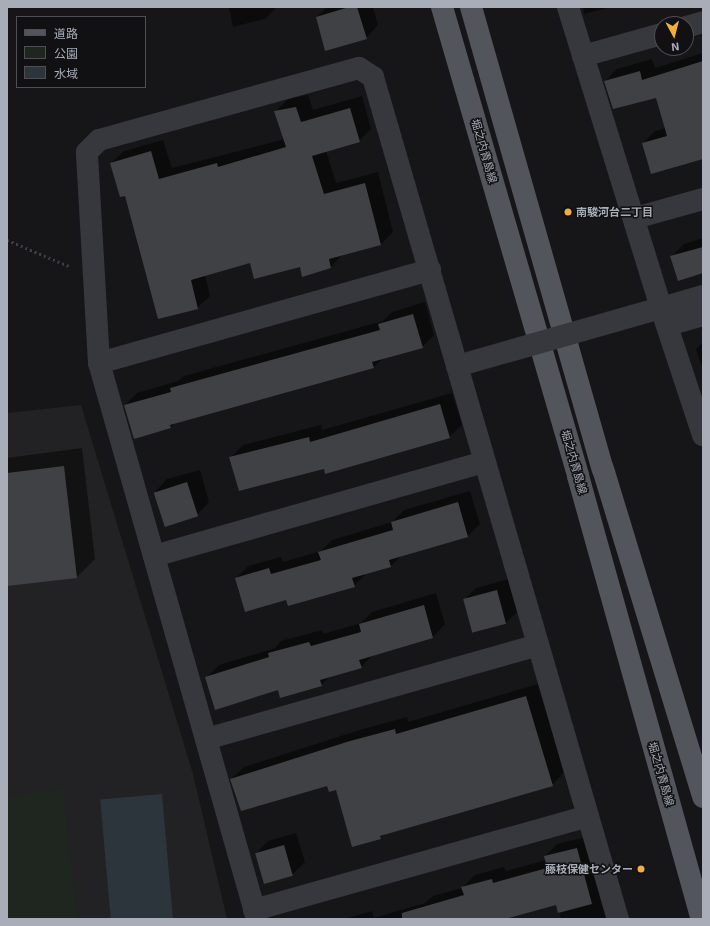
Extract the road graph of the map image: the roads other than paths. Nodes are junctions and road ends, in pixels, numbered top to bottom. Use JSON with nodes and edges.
{"nodes":[{"id":1,"x":442,"y":7,"type":"edge"},
{"id":2,"x":471,"y":7,"type":"edge"},
{"id":3,"x":568,"y":7,"type":"edge"},
{"id":4,"x":654,"y":36,"type":"edge"},
{"id":5,"x":583,"y":56,"type":"junction"},
{"id":6,"x":703,"y":199,"type":"edge"},
{"id":7,"x":635,"y":218,"type":"junction"},
{"id":8,"x":430,"y":270,"type":"junction"},
{"id":9,"x":703,"y":296,"type":"edge"},
{"id":10,"x":703,"y":315,"type":"edge"},
{"id":11,"x":664,"y":317,"type":"junction"},
{"id":12,"x":99,"y":363,"type":"junction"},
{"id":13,"x":458,"y":366,"type":"junction"},
{"id":14,"x":703,"y":435,"type":"edge"},
{"id":15,"x":485,"y":462,"type":"junction"},
{"id":16,"x":154,"y":556,"type":"junction"},
{"id":17,"x":538,"y":645,"type":"junction"},
{"id":18,"x":206,"y":739,"type":"junction"},
{"id":19,"x":703,"y":797,"type":"edge"},
{"id":20,"x":588,"y":816,"type":"junction"},
{"id":21,"x":256,"y":915,"type":"edge"},
{"id":22,"x":618,"y":919,"type":"edge"},
{"id":23,"x":702,"y":919,"type":"edge"}],
"edges":[{"from":1,"to":23,"type":"main road","name":"堀之内青島線"},
{"from":2,"to":19,"type":"main road"},
{"from":3,"to":5,"type":"street"},
{"from":4,"to":5,"type":"street"},
{"from":5,"to":7,"type":"street"},
{"from":6,"to":7,"type":"street"},
{"from":7,"to":11,"type":"street"},
{"from":8,"to":12,"type":"street"},
{"from":8,"to":12,"type":"street"},
{"from":8,"to":13,"type":"street"},
{"from":9,"to":11,"type":"street"},
{"from":10,"to":11,"type":"street"},
{"from":11,"to":13,"type":"street","bridge":true},
{"from":11,"to":14,"type":"street"},
{"from":12,"to":16,"type":"street"},
{"from":13,"to":15,"type":"street"},
{"from":15,"to":16,"type":"street"},
{"from":15,"to":17,"type":"street"},
{"from":16,"to":18,"type":"street"},
{"from":17,"to":18,"type":"street"},
{"from":17,"to":20,"type":"street"},
{"from":18,"to":21,"type":"street"},
{"from":20,"to":21,"type":"street"},
{"from":20,"to":22,"type":"street"}]}
